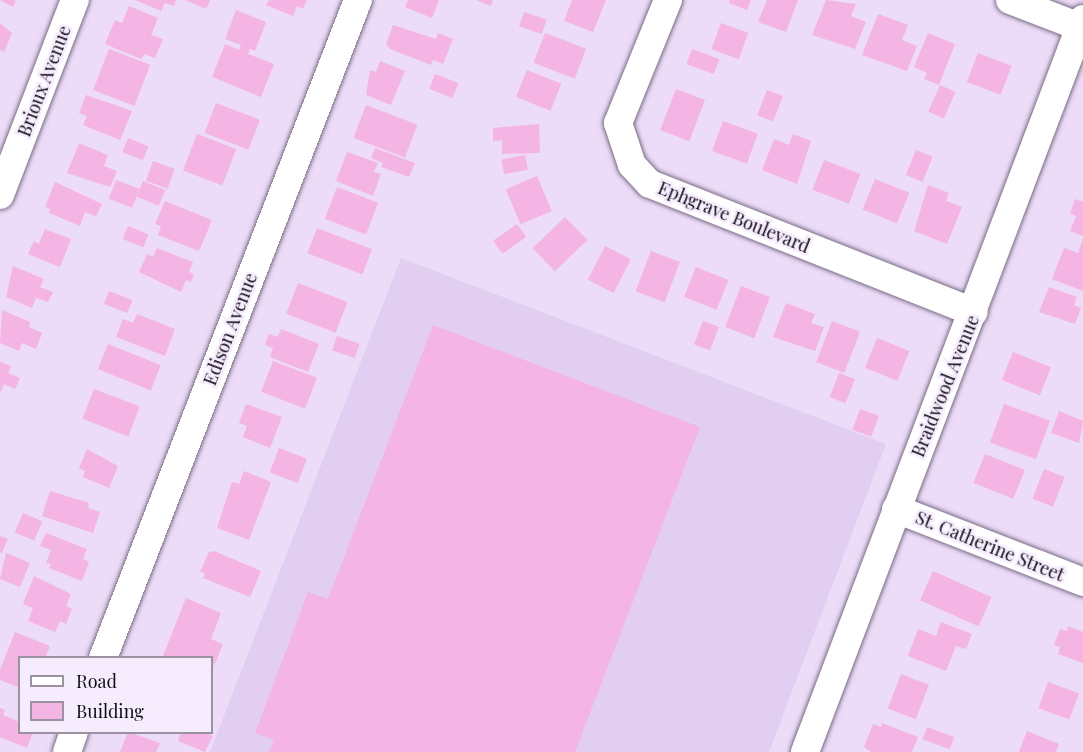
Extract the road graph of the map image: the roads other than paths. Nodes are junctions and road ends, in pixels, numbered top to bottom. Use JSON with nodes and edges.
{"nodes":[{"id":1,"x":75,"y":0,"type":"edge"},
{"id":2,"x":358,"y":0,"type":"edge"},
{"id":3,"x":668,"y":0,"type":"edge"},
{"id":4,"x":1010,"y":0,"type":"edge"},
{"id":5,"x":1081,"y":23,"type":"edge"},
{"id":6,"x":0,"y":195,"type":"edge"},
{"id":7,"x":974,"y":312,"type":"junction"},
{"id":8,"x":896,"y":509,"type":"junction"},
{"id":9,"x":1083,"y":582,"type":"edge"},
{"id":10,"x":103,"y":656,"type":"edge"},
{"id":11,"x":73,"y":734,"type":"edge"},
{"id":12,"x":67,"y":752,"type":"edge"},
{"id":13,"x":805,"y":752,"type":"edge"}],
"edges":[{"from":1,"to":6,"type":"street","name":"Brioux Avenue"},
{"from":2,"to":10,"type":"street","name":"Edison Avenue"},
{"from":3,"to":7,"type":"street","name":"Ephgrave Boulevard"},
{"from":4,"to":5,"type":"street"},
{"from":5,"to":7,"type":"street","name":"Braidwood Avenue"},
{"from":7,"to":8,"type":"street","name":"Braidwood Avenue"},
{"from":8,"to":9,"type":"street","name":"St. Catherine Street"},
{"from":8,"to":13,"type":"street","name":"Braidwood Avenue"},
{"from":11,"to":12,"type":"street"}]}
